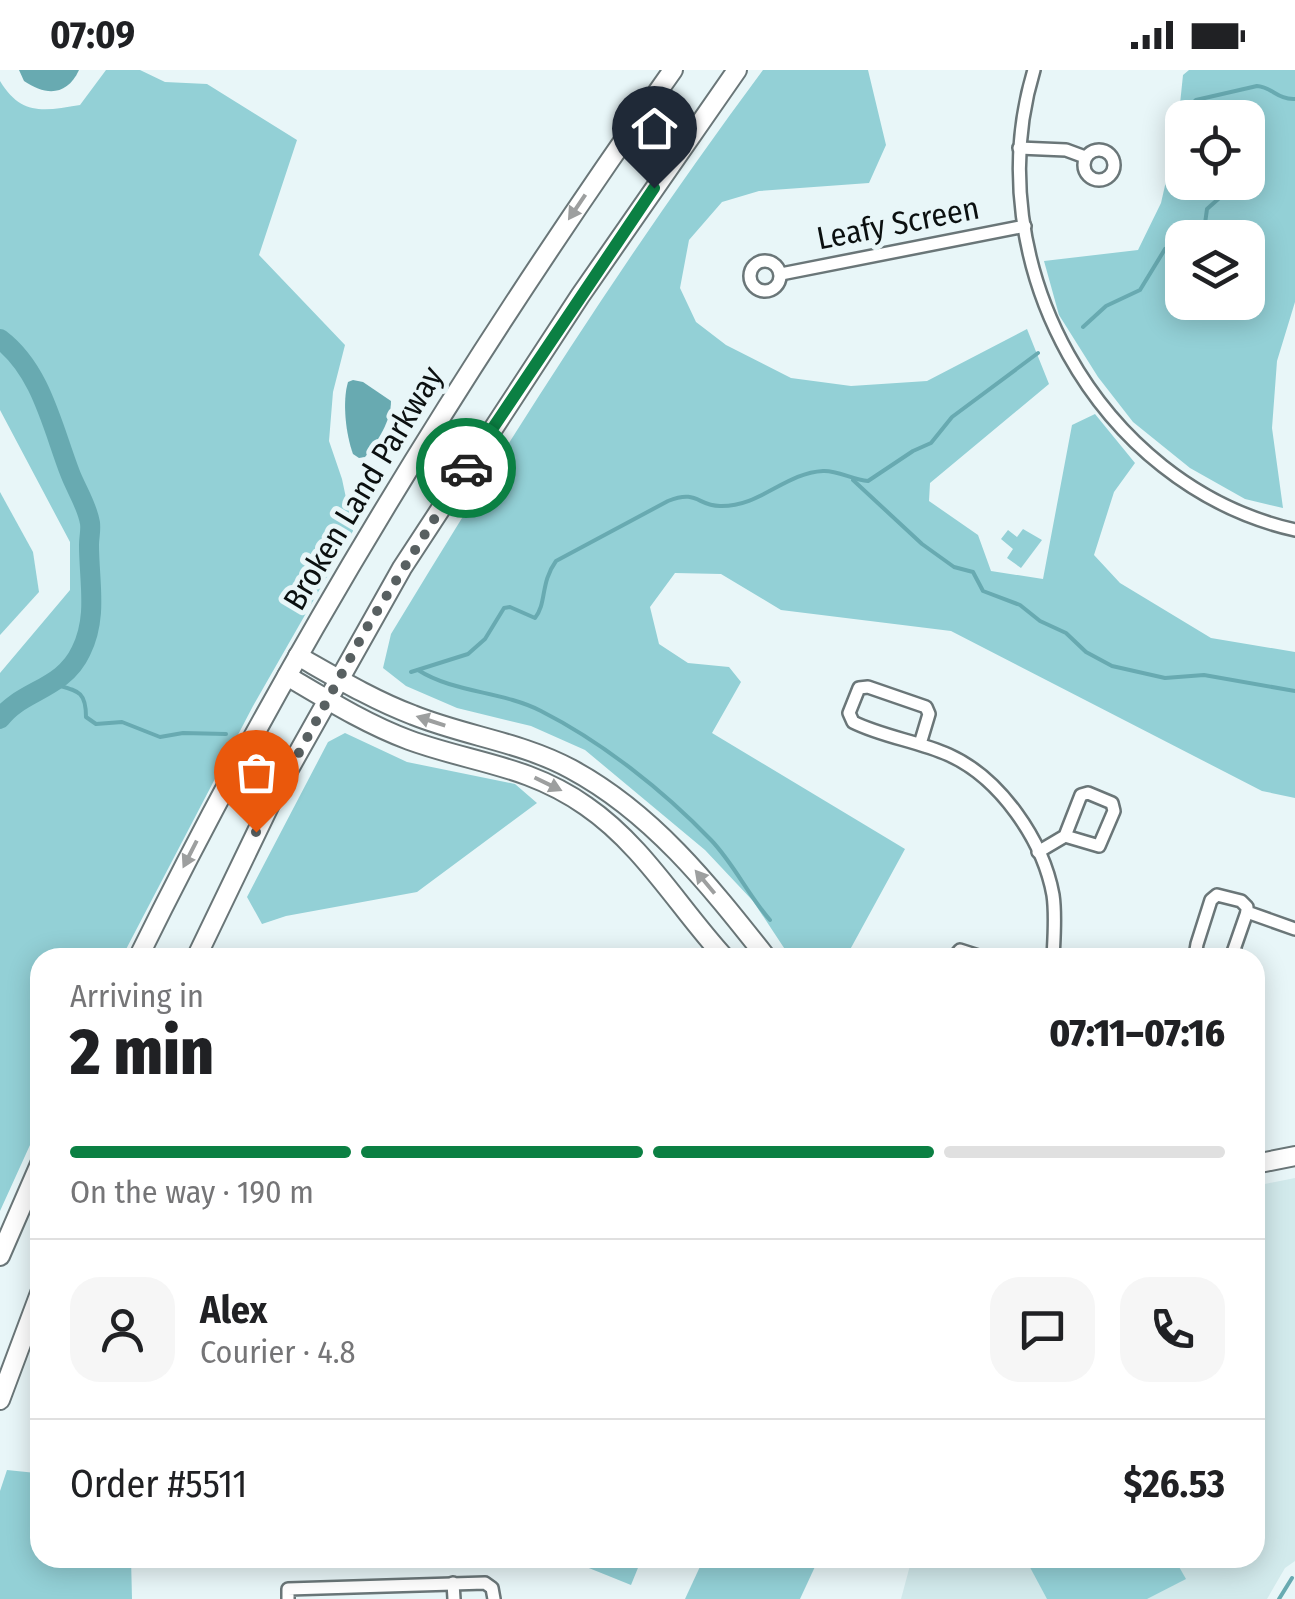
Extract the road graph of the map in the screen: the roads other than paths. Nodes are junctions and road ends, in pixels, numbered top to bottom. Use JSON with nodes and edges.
{"nodes":[{"id":1,"x":673,"y":70,"type":"edge"},
{"id":2,"x":737,"y":70,"type":"edge"},
{"id":3,"x":1033,"y":70,"type":"edge"},
{"id":4,"x":1019,"y":148,"type":"junction"},
{"id":5,"x":1086,"y":158,"type":"dead end"},
{"id":6,"x":1025,"y":226,"type":"junction"},
{"id":7,"x":781,"y":274,"type":"dead end"},
{"id":8,"x":1295,"y":530,"type":"edge"},
{"id":9,"x":298,"y":656,"type":"junction"},
{"id":10,"x":287,"y":676,"type":"junction"},
{"id":11,"x":338,"y":679,"type":"junction"},
{"id":12,"x":327,"y":699,"type":"junction"},
{"id":13,"x":920,"y":744,"type":"junction"},
{"id":14,"x":1065,"y":836,"type":"junction"},
{"id":15,"x":1038,"y":852,"type":"junction"},
{"id":16,"x":1246,"y":912,"type":"junction"},
{"id":17,"x":1295,"y":929,"type":"edge"},
{"id":18,"x":143,"y":948,"type":"edge"},
{"id":19,"x":201,"y":948,"type":"edge"},
{"id":20,"x":717,"y":948,"type":"edge"},
{"id":21,"x":759,"y":948,"type":"edge"},
{"id":22,"x":1053,"y":948,"type":"edge"},
{"id":23,"x":1196,"y":948,"type":"edge"},
{"id":24,"x":1234,"y":948,"type":"edge"},
{"id":25,"x":1295,"y":1156,"type":"edge"},
{"id":26,"x":1265,"y":1162,"type":"edge"},
{"id":27,"x":30,"y":1187,"type":"edge"},
{"id":28,"x":0,"y":1256,"type":"edge"},
{"id":29,"x":30,"y":1320,"type":"edge"},
{"id":30,"x":0,"y":1400,"type":"edge"},
{"id":31,"x":453,"y":1584,"type":"junction"},
{"id":32,"x":288,"y":1599,"type":"edge"},
{"id":33,"x":454,"y":1599,"type":"edge"},
{"id":34,"x":494,"y":1599,"type":"edge"}],
"edges":[{"from":1,"to":9,"type":"main road","name":"Broken Land Parkway","one_way":true},
{"from":2,"to":11,"type":"main road"},
{"from":3,"to":4,"type":"street"},
{"from":4,"to":5,"type":"street"},
{"from":4,"to":6,"type":"street"},
{"from":6,"to":7,"type":"street","name":"Leafy Screen"},
{"from":6,"to":8,"type":"street"},
{"from":9,"to":10,"type":"main road","name":"Broken Land Parkway"},
{"from":9,"to":11,"type":"main road"},
{"from":10,"to":12,"type":"main road"},
{"from":10,"to":18,"type":"main road","name":"Broken Land Parkway","one_way":true},
{"from":11,"to":12,"type":"main road"},
{"from":21,"to":11,"type":"main road","one_way":true},
{"from":12,"to":19,"type":"main road"},
{"from":12,"to":20,"type":"main road","one_way":true},
{"from":13,"to":13,"type":"street"},
{"from":13,"to":15,"type":"street"},
{"from":14,"to":14,"type":"street"},
{"from":14,"to":15,"type":"street"},
{"from":15,"to":22,"type":"street"},
{"from":16,"to":17,"type":"street"},
{"from":16,"to":23,"type":"street"},
{"from":16,"to":24,"type":"street"},
{"from":25,"to":26,"type":"main road"},
{"from":27,"to":28,"type":"main road"},
{"from":29,"to":30,"type":"main road"},
{"from":31,"to":32,"type":"street"},
{"from":31,"to":33,"type":"street"},
{"from":31,"to":34,"type":"street"}]}
